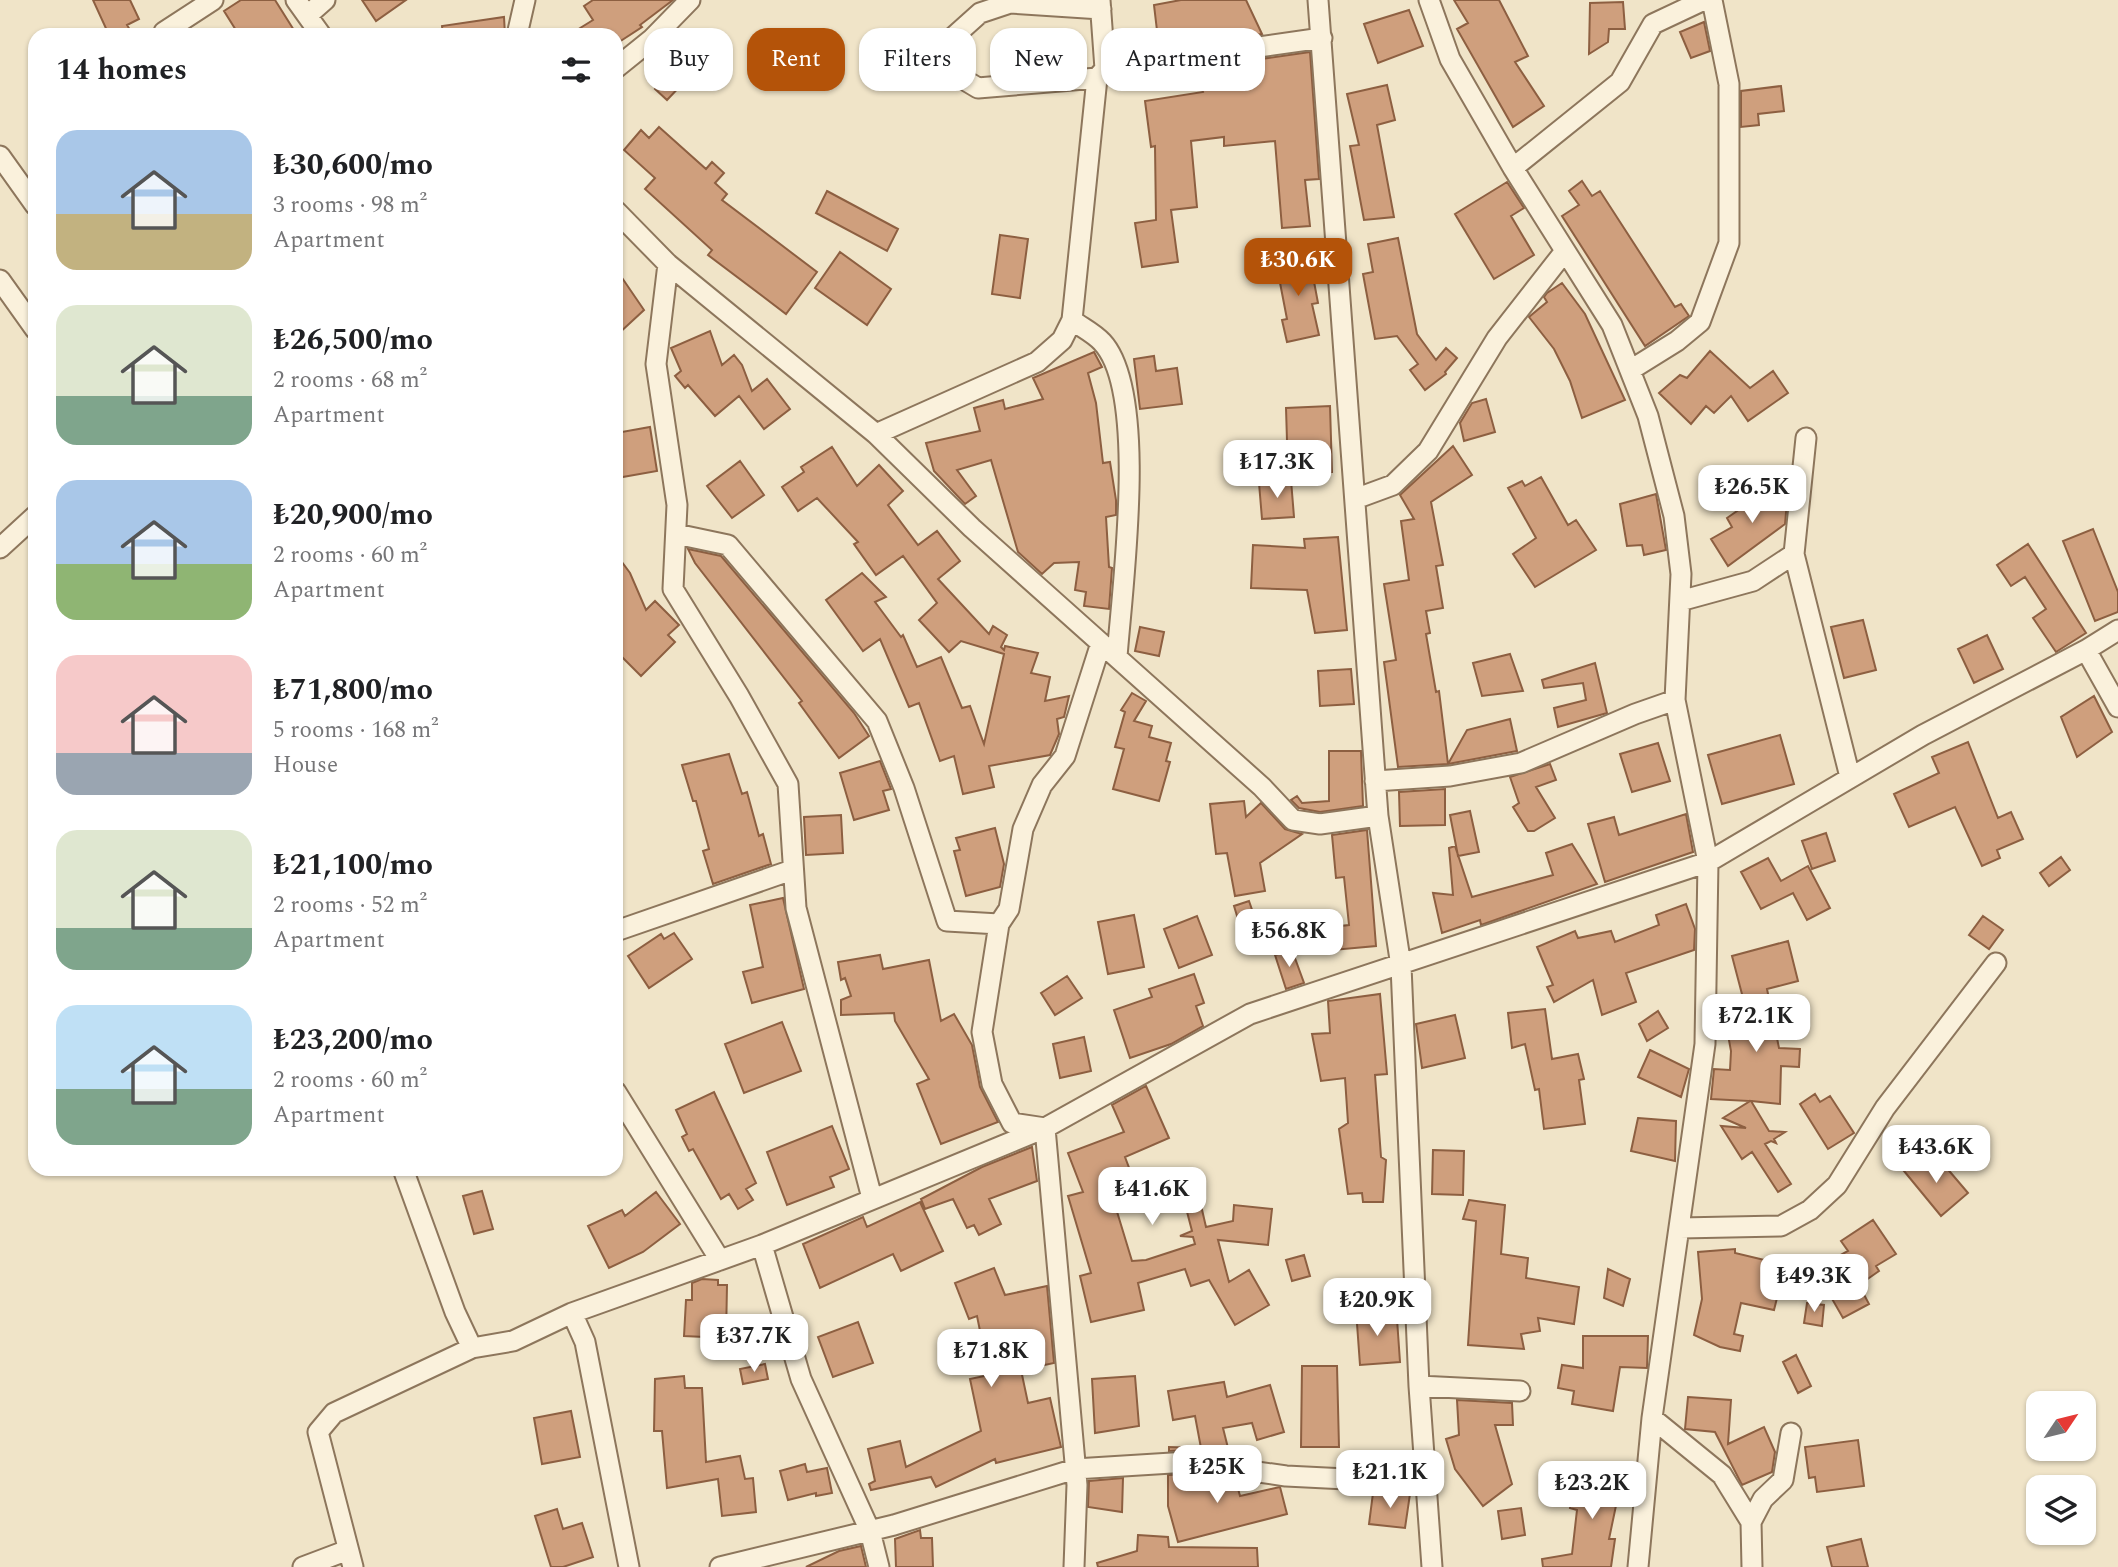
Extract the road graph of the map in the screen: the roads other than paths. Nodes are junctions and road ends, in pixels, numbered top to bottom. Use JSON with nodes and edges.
{"nodes":[{"id":1,"x":213,"y":0,"type":"edge"},
{"id":2,"x":325,"y":0,"type":"edge"},
{"id":3,"x":525,"y":0,"type":"edge"},
{"id":4,"x":690,"y":0,"type":"edge"},
{"id":5,"x":1318,"y":0,"type":"edge"},
{"id":6,"x":1429,"y":0,"type":"edge"},
{"id":7,"x":1704,"y":0,"type":"edge"},
{"id":8,"x":1712,"y":0,"type":"edge"},
{"id":9,"x":1100,"y":4,"type":"edge"},
{"id":10,"x":302,"y":8,"type":"edge"},
{"id":11,"x":170,"y":28,"type":"edge"},
{"id":12,"x":316,"y":28,"type":"edge"},
{"id":13,"x":519,"y":28,"type":"edge"},
{"id":14,"x":1321,"y":38,"type":"junction"},
{"id":15,"x":1265,"y":47,"type":"edge"},
{"id":16,"x":623,"y":62,"type":"edge"},
{"id":17,"x":1101,"y":74,"type":"junction"},
{"id":18,"x":0,"y":156,"type":"edge"},
{"id":19,"x":1513,"y":168,"type":"junction"},
{"id":20,"x":28,"y":195,"type":"edge"},
{"id":21,"x":623,"y":218,"type":"edge"},
{"id":22,"x":1565,"y":251,"type":"junction"},
{"id":23,"x":668,"y":264,"type":"junction"},
{"id":24,"x":0,"y":280,"type":"edge"},
{"id":25,"x":28,"y":319,"type":"edge"},
{"id":26,"x":1072,"y":320,"type":"junction"},
{"id":27,"x":1632,"y":369,"type":"junction"},
{"id":28,"x":876,"y":434,"type":"junction"},
{"id":29,"x":1806,"y":439,"type":"dead end"},
{"id":30,"x":1355,"y":499,"type":"junction"},
{"id":31,"x":28,"y":522,"type":"edge"},
{"id":32,"x":676,"y":534,"type":"junction"},
{"id":33,"x":0,"y":548,"type":"edge"},
{"id":34,"x":1794,"y":554,"type":"junction"},
{"id":35,"x":1680,"y":601,"type":"junction"},
{"id":36,"x":2118,"y":630,"type":"edge"},
{"id":37,"x":1101,"y":643,"type":"junction"},
{"id":38,"x":2086,"y":650,"type":"junction"},
{"id":39,"x":1117,"y":657,"type":"junction"},
{"id":40,"x":1675,"y":700,"type":"junction"},
{"id":41,"x":2118,"y":708,"type":"edge"},
{"id":42,"x":1850,"y":778,"type":"junction"},
{"id":43,"x":1375,"y":781,"type":"junction"},
{"id":44,"x":1378,"y":816,"type":"junction"},
{"id":45,"x":1708,"y":862,"type":"junction"},
{"id":46,"x":792,"y":870,"type":"junction"},
{"id":47,"x":999,"y":924,"type":"junction"},
{"id":48,"x":623,"y":929,"type":"edge"},
{"id":49,"x":1996,"y":963,"type":"dead end"},
{"id":50,"x":1402,"y":966,"type":"junction"},
{"id":51,"x":623,"y":1104,"type":"edge"},
{"id":52,"x":1045,"y":1128,"type":"junction"},
{"id":53,"x":406,"y":1176,"type":"edge"},
{"id":54,"x":872,"y":1198,"type":"junction"},
{"id":55,"x":1680,"y":1228,"type":"junction"},
{"id":56,"x":762,"y":1245,"type":"junction"},
{"id":57,"x":720,"y":1260,"type":"junction"},
{"id":58,"x":572,"y":1313,"type":"junction"},
{"id":59,"x":472,"y":1348,"type":"junction"},
{"id":60,"x":1419,"y":1386,"type":"junction"},
{"id":61,"x":1520,"y":1391,"type":"dead end"},
{"id":62,"x":1652,"y":1418,"type":"junction"},
{"id":63,"x":1791,"y":1433,"type":"dead end"},
{"id":64,"x":1075,"y":1469,"type":"junction"},
{"id":65,"x":1426,"y":1483,"type":"junction"},
{"id":66,"x":1751,"y":1522,"type":"junction"},
{"id":67,"x":870,"y":1531,"type":"junction"},
{"id":68,"x":350,"y":1558,"type":"edge"},
{"id":69,"x":303,"y":1567,"type":"edge"},
{"id":70,"x":629,"y":1567,"type":"edge"},
{"id":71,"x":720,"y":1567,"type":"edge"},
{"id":72,"x":878,"y":1567,"type":"edge"},
{"id":73,"x":1074,"y":1567,"type":"edge"},
{"id":74,"x":1432,"y":1567,"type":"edge"},
{"id":75,"x":1638,"y":1567,"type":"edge"},
{"id":76,"x":1752,"y":1567,"type":"edge"}],
"edges":[{"from":1,"to":11,"type":"street"},
{"from":2,"to":10,"type":"street"},
{"from":3,"to":13,"type":"street"},
{"from":4,"to":16,"type":"street"},
{"from":5,"to":14,"type":"street"},
{"from":6,"to":19,"type":"street"},
{"from":7,"to":19,"type":"street"},
{"from":8,"to":27,"type":"street"},
{"from":9,"to":17,"type":"street"},
{"from":9,"to":17,"type":"street"},
{"from":10,"to":12,"type":"street"},
{"from":14,"to":15,"type":"street"},
{"from":14,"to":30,"type":"street"},
{"from":17,"to":26,"type":"street"},
{"from":18,"to":20,"type":"street"},
{"from":19,"to":22,"type":"street"},
{"from":21,"to":23,"type":"street"},
{"from":22,"to":27,"type":"street"},
{"from":22,"to":30,"type":"street"},
{"from":23,"to":28,"type":"street"},
{"from":23,"to":32,"type":"street"},
{"from":24,"to":25,"type":"street"},
{"from":26,"to":28,"type":"street"},
{"from":26,"to":39,"type":"street"},
{"from":27,"to":35,"type":"street"},
{"from":28,"to":37,"type":"street"},
{"from":29,"to":34,"type":"street"},
{"from":30,"to":43,"type":"street"},
{"from":31,"to":33,"type":"street"},
{"from":32,"to":46,"type":"street"},
{"from":32,"to":47,"type":"street"},
{"from":34,"to":35,"type":"street"},
{"from":34,"to":42,"type":"street"},
{"from":35,"to":40,"type":"street"},
{"from":36,"to":38,"type":"street"},
{"from":37,"to":39,"type":"street"},
{"from":37,"to":47,"type":"street"},
{"from":38,"to":41,"type":"street"},
{"from":38,"to":42,"type":"street"},
{"from":39,"to":44,"type":"street"},
{"from":40,"to":43,"type":"street"},
{"from":40,"to":45,"type":"street"},
{"from":42,"to":45,"type":"street"},
{"from":43,"to":44,"type":"street"},
{"from":44,"to":50,"type":"street"},
{"from":45,"to":50,"type":"street"},
{"from":45,"to":55,"type":"street"},
{"from":46,"to":48,"type":"street"},
{"from":46,"to":54,"type":"street"},
{"from":47,"to":52,"type":"street"},
{"from":49,"to":55,"type":"street"},
{"from":50,"to":52,"type":"street"},
{"from":50,"to":60,"type":"street"},
{"from":51,"to":57,"type":"street"},
{"from":52,"to":54,"type":"street"},
{"from":52,"to":64,"type":"street"},
{"from":53,"to":59,"type":"street"},
{"from":54,"to":56,"type":"street"},
{"from":55,"to":62,"type":"street"},
{"from":56,"to":57,"type":"street"},
{"from":56,"to":67,"type":"street"},
{"from":57,"to":58,"type":"street"},
{"from":58,"to":59,"type":"street"},
{"from":58,"to":70,"type":"street"},
{"from":59,"to":68,"type":"street"},
{"from":60,"to":61,"type":"street"},
{"from":60,"to":65,"type":"street"},
{"from":62,"to":66,"type":"street"},
{"from":62,"to":75,"type":"street"},
{"from":63,"to":66,"type":"street"},
{"from":64,"to":65,"type":"street"},
{"from":64,"to":67,"type":"street"},
{"from":64,"to":73,"type":"street"},
{"from":65,"to":74,"type":"street"},
{"from":66,"to":76,"type":"street"},
{"from":67,"to":71,"type":"street"},
{"from":67,"to":72,"type":"street"},
{"from":68,"to":69,"type":"street"}]}
